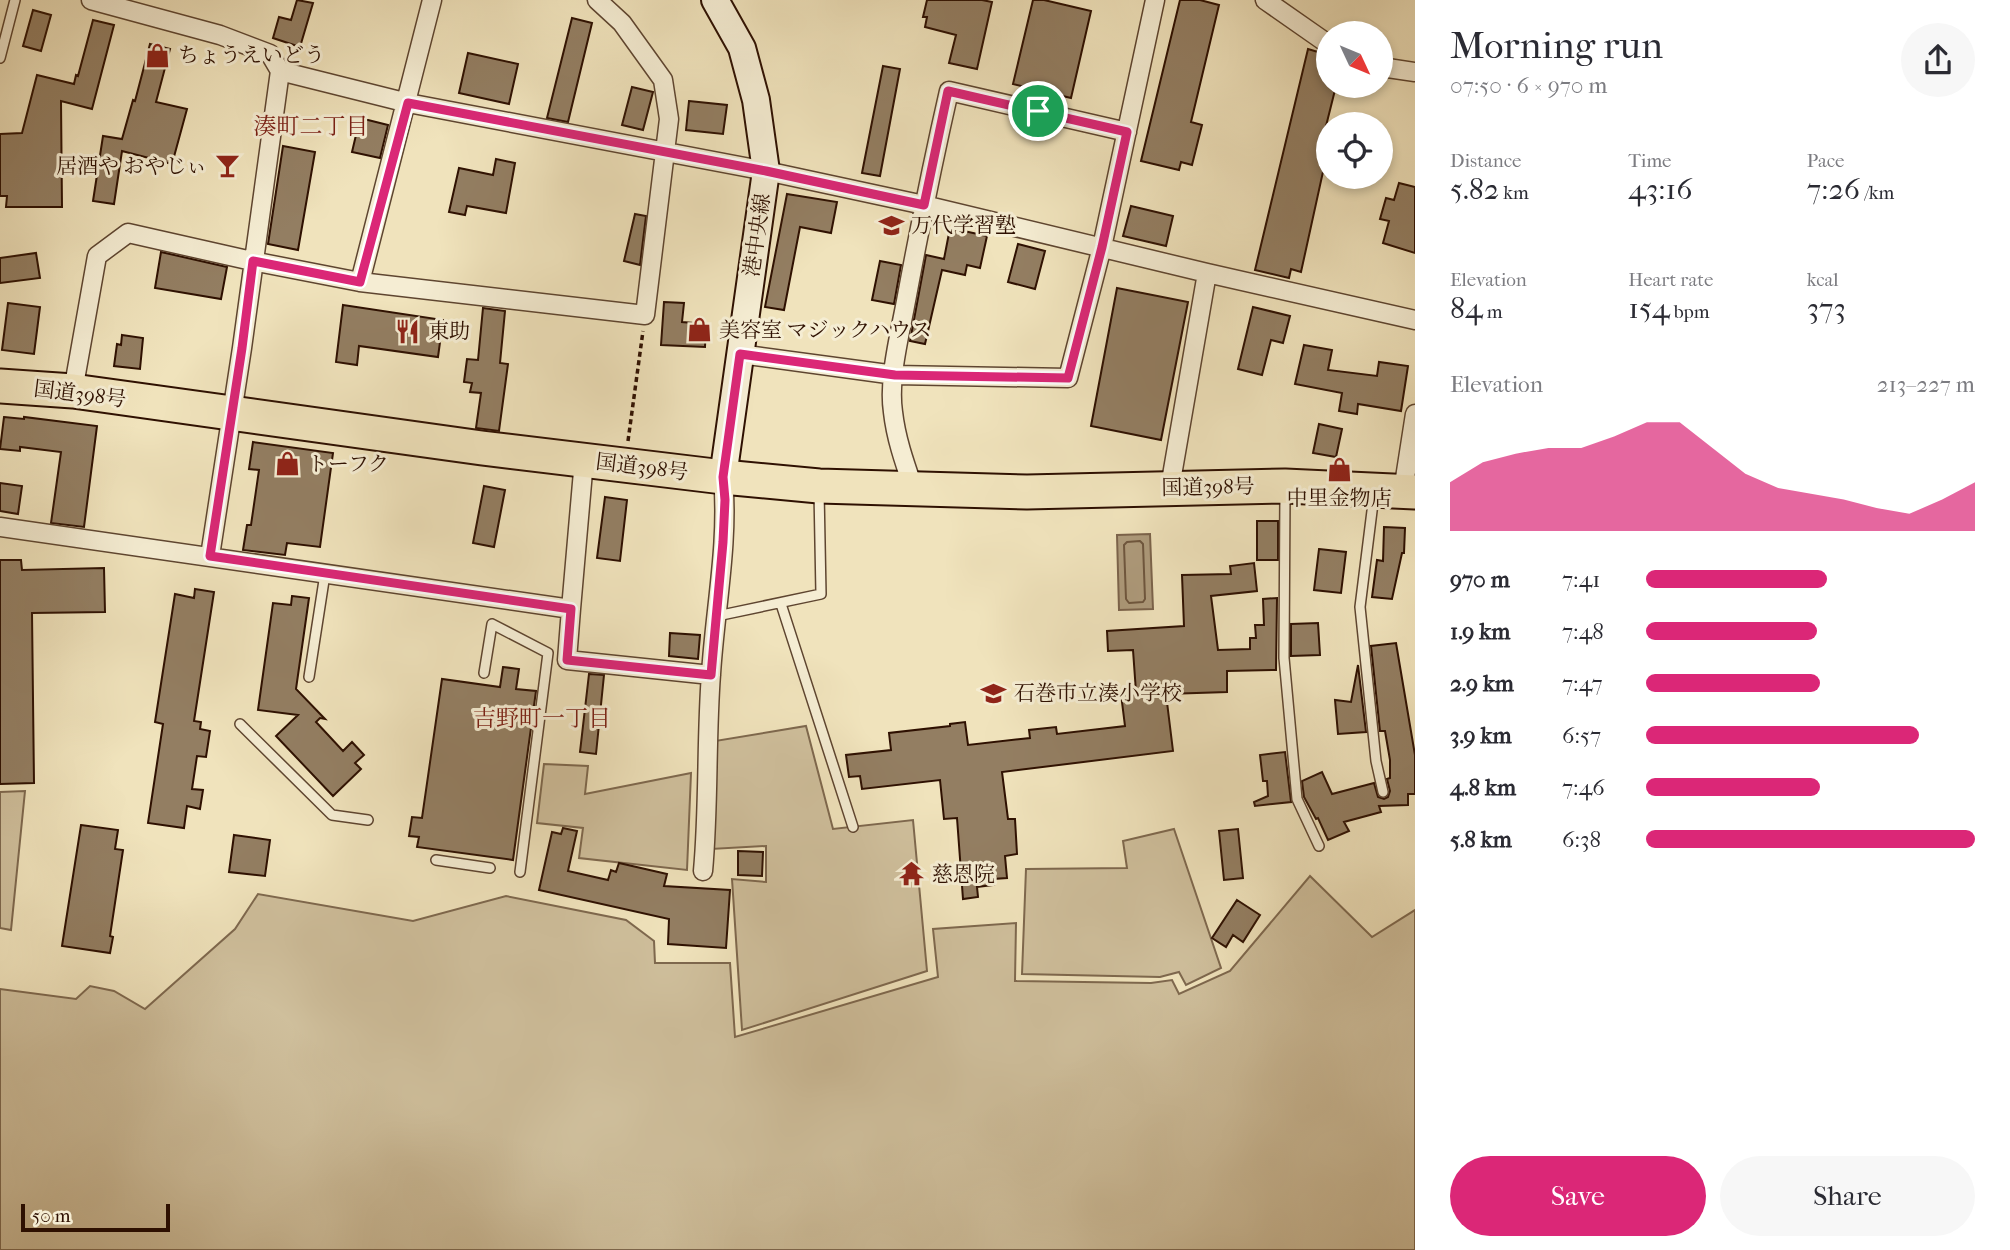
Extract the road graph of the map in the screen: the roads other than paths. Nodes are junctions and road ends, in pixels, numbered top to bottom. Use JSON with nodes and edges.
{"nodes":[{"id":1,"x":15,"y":0,"type":"edge"},
{"id":2,"x":91,"y":0,"type":"edge"},
{"id":3,"x":432,"y":0,"type":"edge"},
{"id":4,"x":597,"y":0,"type":"edge"},
{"id":5,"x":715,"y":0,"type":"edge"},
{"id":6,"x":1155,"y":0,"type":"edge"},
{"id":7,"x":1265,"y":0,"type":"edge"},
{"id":8,"x":142,"y":6,"type":"edge"},
{"id":9,"x":1316,"y":36,"type":"edge"},
{"id":10,"x":0,"y":58,"type":"edge"},
{"id":11,"x":1393,"y":69,"type":"edge"},
{"id":12,"x":280,"y":71,"type":"junction"},
{"id":13,"x":1415,"y":72,"type":"edge"},
{"id":14,"x":408,"y":103,"type":"junction"},
{"id":15,"x":1127,"y":132,"type":"junction"},
{"id":16,"x":667,"y":152,"type":"junction"},
{"id":17,"x":766,"y":171,"type":"junction"},
{"id":18,"x":924,"y":205,"type":"junction"},
{"id":19,"x":1102,"y":247,"type":"junction"},
{"id":20,"x":253,"y":261,"type":"junction"},
{"id":21,"x":1207,"y":273,"type":"junction"},
{"id":22,"x":360,"y":282,"type":"junction"},
{"id":23,"x":1415,"y":320,"type":"edge"},
{"id":24,"x":740,"y":354,"type":"junction"},
{"id":25,"x":895,"y":375,"type":"junction"},
{"id":26,"x":0,"y":386,"type":"edge"},
{"id":27,"x":73,"y":391,"type":"junction"},
{"id":28,"x":231,"y":414,"type":"junction"},
{"id":29,"x":1415,"y":414,"type":"edge"},
{"id":30,"x":584,"y":460,"type":"junction"},
{"id":31,"x":723,"y":477,"type":"junction"},
{"id":32,"x":819,"y":486,"type":"junction"},
{"id":33,"x":1285,"y":486,"type":"junction"},
{"id":34,"x":1170,"y":487,"type":"junction"},
{"id":35,"x":914,"y":490,"type":"junction"},
{"id":36,"x":1398,"y":491,"type":"edge"},
{"id":37,"x":0,"y":527,"type":"edge"},
{"id":38,"x":210,"y":556,"type":"junction"},
{"id":39,"x":326,"y":574,"type":"junction"},
{"id":40,"x":781,"y":604,"type":"junction"},
{"id":41,"x":571,"y":609,"type":"junction"},
{"id":42,"x":716,"y":616,"type":"junction"},
{"id":43,"x":484,"y":673,"type":"dead end"},
{"id":44,"x":711,"y":675,"type":"junction"},
{"id":45,"x":309,"y":677,"type":"dead end"},
{"id":46,"x":240,"y":723,"type":"dead end"},
{"id":47,"x":1383,"y":792,"type":"dead end"},
{"id":48,"x":368,"y":820,"type":"dead end"},
{"id":49,"x":853,"y":827,"type":"dead end"},
{"id":50,"x":1319,"y":846,"type":"dead end"},
{"id":51,"x":436,"y":860,"type":"dead end"},
{"id":52,"x":490,"y":868,"type":"dead end"},
{"id":53,"x":704,"y":871,"type":"dead end"},
{"id":54,"x":520,"y":872,"type":"dead end"}],
"edges":[{"from":1,"to":10,"type":"lane"},
{"from":2,"to":8,"type":"street"},
{"from":3,"to":14,"type":"street"},
{"from":4,"to":16,"type":"street"},
{"from":5,"to":17,"type":"street","name":"港中央線"},
{"from":6,"to":15,"type":"street"},
{"from":7,"to":9,"type":"street"},
{"from":8,"to":12,"type":"street"},
{"from":11,"to":13,"type":"street"},
{"from":12,"to":14,"type":"street"},
{"from":12,"to":20,"type":"street"},
{"from":14,"to":16,"type":"street"},
{"from":14,"to":22,"type":"street"},
{"from":15,"to":18,"type":"street"},
{"from":15,"to":19,"type":"street"},
{"from":16,"to":17,"type":"street"},
{"from":16,"to":22,"type":"street"},
{"from":17,"to":18,"type":"street"},
{"from":17,"to":24,"type":"street","name":"港中央線"},
{"from":18,"to":19,"type":"street"},
{"from":18,"to":25,"type":"street"},
{"from":19,"to":21,"type":"street"},
{"from":19,"to":25,"type":"street"},
{"from":20,"to":22,"type":"street"},
{"from":20,"to":27,"type":"street"},
{"from":20,"to":28,"type":"street"},
{"from":21,"to":23,"type":"street"},
{"from":21,"to":34,"type":"street"},
{"from":24,"to":25,"type":"street"},
{"from":24,"to":31,"type":"street","name":"港中央線"},
{"from":25,"to":35,"type":"street"},
{"from":26,"to":27,"type":"highway","name":"国道398号"},
{"from":27,"to":28,"type":"highway","name":"国道398号"},
{"from":28,"to":30,"type":"highway","name":"国道398号"},
{"from":28,"to":38,"type":"street"},
{"from":29,"to":36,"type":"street"},
{"from":30,"to":31,"type":"highway","name":"国道398号"},
{"from":30,"to":41,"type":"street"},
{"from":31,"to":32,"type":"highway","name":"国道398号"},
{"from":31,"to":42,"type":"street"},
{"from":32,"to":35,"type":"highway","name":"国道398号"},
{"from":32,"to":40,"type":"lane"},
{"from":33,"to":34,"type":"highway","name":"国道398号"},
{"from":33,"to":36,"type":"highway","name":"国道398号"},
{"from":33,"to":50,"type":"lane"},
{"from":34,"to":35,"type":"highway","name":"国道398号"},
{"from":36,"to":47,"type":"lane"},
{"from":37,"to":38,"type":"street"},
{"from":38,"to":39,"type":"street"},
{"from":39,"to":41,"type":"street"},
{"from":39,"to":45,"type":"lane"},
{"from":40,"to":42,"type":"lane"},
{"from":40,"to":49,"type":"lane"},
{"from":41,"to":44,"type":"street"},
{"from":42,"to":44,"type":"street"},
{"from":43,"to":54,"type":"lane"},
{"from":44,"to":53,"type":"street"},
{"from":46,"to":48,"type":"lane"},
{"from":51,"to":52,"type":"lane"}]}
